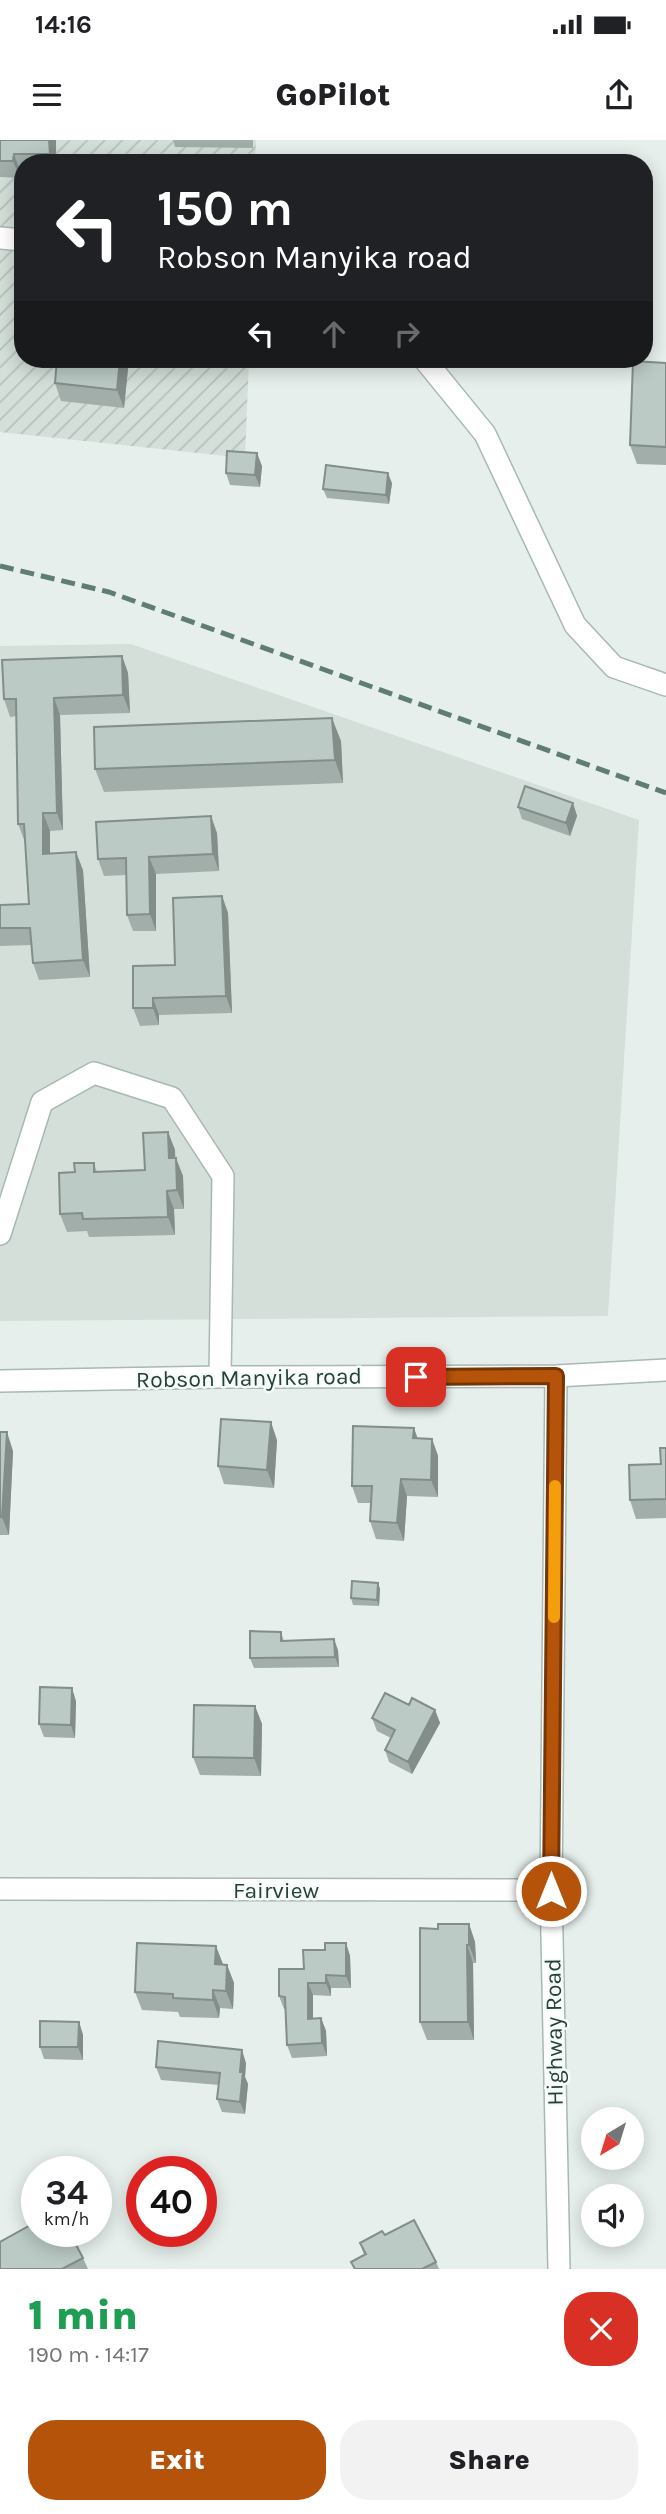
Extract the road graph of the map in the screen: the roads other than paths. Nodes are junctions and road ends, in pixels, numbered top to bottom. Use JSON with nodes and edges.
{"nodes":[{"id":1,"x":431,"y":368,"type":"edge"},
{"id":2,"x":666,"y":685,"type":"edge"},
{"id":3,"x":0,"y":1234,"type":"edge"},
{"id":4,"x":666,"y":1370,"type":"edge"},
{"id":5,"x":556,"y":1376,"type":"junction"},
{"id":6,"x":220,"y":1377,"type":"junction"},
{"id":7,"x":0,"y":1381,"type":"edge"},
{"id":8,"x":0,"y":1889,"type":"edge"},
{"id":9,"x":551,"y":1891,"type":"junction"},
{"id":10,"x":559,"y":2269,"type":"edge"}],
"edges":[{"from":1,"to":2,"type":"street"},
{"from":3,"to":6,"type":"street"},
{"from":4,"to":5,"type":"street","name":"Robson Manyika road"},
{"from":5,"to":6,"type":"street","name":"Robson Manyika road"},
{"from":5,"to":9,"type":"street","name":"Highway Road"},
{"from":6,"to":7,"type":"street","name":"Robson Manyika road"},
{"from":8,"to":9,"type":"street","name":"Fairview"},
{"from":9,"to":10,"type":"street","name":"Highway Road"}]}
